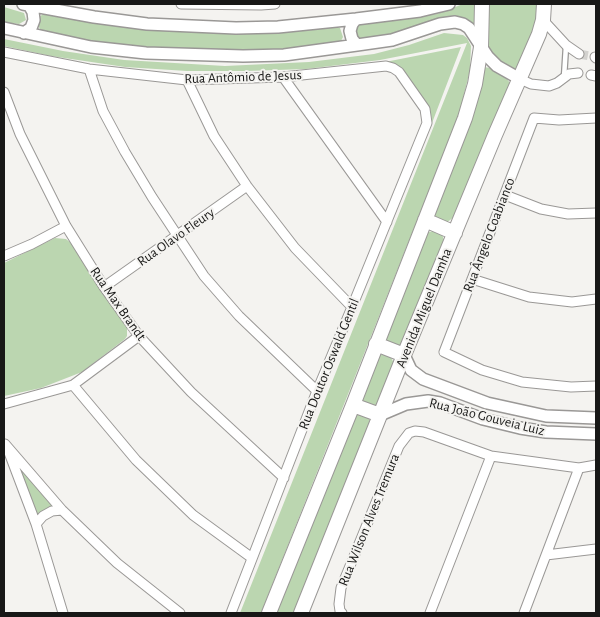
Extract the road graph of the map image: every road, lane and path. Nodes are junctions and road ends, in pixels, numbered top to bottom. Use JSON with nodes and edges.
{"nodes":[{"id":1,"x":26,"y":4,"type":"edge"},
{"id":2,"x":181,"y":4,"type":"edge"},
{"id":3,"x":207,"y":4,"type":"edge"},
{"id":4,"x":275,"y":4,"type":"edge"},
{"id":5,"x":449,"y":4,"type":"edge"},
{"id":6,"x":482,"y":4,"type":"edge"},
{"id":7,"x":544,"y":4,"type":"edge"},
{"id":8,"x":356,"y":19,"type":"junction"},
{"id":9,"x":340,"y":20,"type":"junction"},
{"id":10,"x":543,"y":20,"type":"junction"},
{"id":11,"x":4,"y":28,"type":"edge"},
{"id":12,"x":24,"y":33,"type":"junction"},
{"id":13,"x":566,"y":45,"type":"junction"},
{"id":14,"x":357,"y":46,"type":"junction"},
{"id":15,"x":481,"y":47,"type":"junction"},
{"id":16,"x":342,"y":48,"type":"junction"},
{"id":17,"x":4,"y":52,"type":"edge"},
{"id":18,"x":579,"y":54,"type":"tunnel mouth"},
{"id":19,"x":89,"y":69,"type":"junction"},
{"id":20,"x":578,"y":74,"type":"dead end"},
{"id":21,"x":283,"y":76,"type":"junction"},
{"id":22,"x":564,"y":77,"type":"junction"},
{"id":23,"x":520,"y":79,"type":"junction"},
{"id":24,"x":187,"y":80,"type":"junction"},
{"id":25,"x":4,"y":92,"type":"edge"},
{"id":26,"x":427,"y":115,"type":"joint"},
{"id":27,"x":596,"y":118,"type":"edge"},
{"id":28,"x":247,"y":186,"type":"junction"},
{"id":29,"x":505,"y":195,"type":"junction"},
{"id":30,"x":596,"y":213,"type":"edge"},
{"id":31,"x":425,"y":220,"type":"junction"},
{"id":32,"x":387,"y":222,"type":"junction"},
{"id":33,"x":66,"y":226,"type":"junction"},
{"id":34,"x":455,"y":233,"type":"junction"},
{"id":35,"x":178,"y":235,"type":"junction"},
{"id":36,"x":4,"y":256,"type":"edge"},
{"id":37,"x":472,"y":279,"type":"junction"},
{"id":38,"x":104,"y":287,"type":"junction"},
{"id":39,"x":596,"y":299,"type":"edge"},
{"id":40,"x":352,"y":307,"type":"junction"},
{"id":41,"x":139,"y":336,"type":"junction"},
{"id":42,"x":376,"y":344,"type":"junction"},
{"id":43,"x":404,"y":355,"type":"junction"},
{"id":44,"x":73,"y":385,"type":"junction"},
{"id":45,"x":596,"y":386,"type":"edge"},
{"id":46,"x":317,"y":391,"type":"junction"},
{"id":47,"x":4,"y":404,"type":"edge"},
{"id":48,"x":353,"y":405,"type":"junction"},
{"id":49,"x":380,"y":415,"type":"junction"},
{"id":50,"x":596,"y":418,"type":"edge"},
{"id":51,"x":596,"y":434,"type":"edge"},
{"id":52,"x":5,"y":443,"type":"edge"},
{"id":53,"x":491,"y":456,"type":"junction"},
{"id":54,"x":596,"y":465,"type":"edge"},
{"id":55,"x":579,"y":468,"type":"junction"},
{"id":56,"x":284,"y":478,"type":"junction"},
{"id":57,"x":62,"y":510,"type":"junction"},
{"id":58,"x":36,"y":524,"type":"junction"},
{"id":59,"x":596,"y":549,"type":"edge"},
{"id":60,"x":546,"y":555,"type":"junction"},
{"id":61,"x":252,"y":558,"type":"junction"},
{"id":62,"x":341,"y":612,"type":"edge"},
{"id":63,"x":63,"y":613,"type":"edge"},
{"id":64,"x":180,"y":613,"type":"edge"},
{"id":65,"x":230,"y":613,"type":"edge"},
{"id":66,"x":269,"y":613,"type":"edge"},
{"id":67,"x":301,"y":613,"type":"edge"},
{"id":68,"x":430,"y":613,"type":"edge"},
{"id":69,"x":524,"y":613,"type":"edge"}],
"edges":[{"from":1,"to":9,"type":"street"},
{"from":1,"to":12,"type":"street"},
{"from":2,"to":3,"type":"street"},
{"from":3,"to":4,"type":"street"},
{"from":5,"to":8,"type":"street"},
{"from":6,"to":15,"type":"main road"},
{"from":7,"to":10,"type":"main road","name":"Avenida Miguel Damha"},
{"from":8,"to":9,"type":"street"},
{"from":8,"to":14,"type":"street"},
{"from":9,"to":16,"type":"street"},
{"from":10,"to":13,"type":"street"},
{"from":10,"to":23,"type":"main road","name":"Avenida Miguel Damha"},
{"from":11,"to":12,"type":"street"},
{"from":12,"to":16,"type":"street"},
{"from":13,"to":18,"type":"street"},
{"from":13,"to":22,"type":"lane"},
{"from":14,"to":15,"type":"street"},
{"from":14,"to":16,"type":"street"},
{"from":15,"to":23,"type":"street"},
{"from":15,"to":31,"type":"main road"},
{"from":17,"to":19,"type":"street","name":"Rua Antômio de Jesus"},
{"from":19,"to":24,"type":"street","name":"Rua Antômio de Jesus"},
{"from":19,"to":35,"type":"street"},
{"from":20,"to":22,"type":"street"},
{"from":21,"to":24,"type":"street","name":"Rua Antômio de Jesus"},
{"from":21,"to":26,"type":"street","name":"Rua Antômio de Jesus"},
{"from":21,"to":32,"type":"street"},
{"from":22,"to":23,"type":"street"},
{"from":23,"to":34,"type":"main road","name":"Avenida Miguel Damha"},
{"from":24,"to":28,"type":"street"},
{"from":25,"to":33,"type":"street","name":"Rua Max Brandt"},
{"from":26,"to":32,"type":"street","name":"Rua Doutor Oswald Gentil"},
{"from":27,"to":29,"type":"street","name":"Rua Ângelo Coabianco"},
{"from":28,"to":35,"type":"street","name":"Rua Olavo Fleury"},
{"from":28,"to":40,"type":"street"},
{"from":29,"to":30,"type":"street"},
{"from":29,"to":37,"type":"street","name":"Rua Ângelo Coabianco"},
{"from":31,"to":34,"type":"main road"},
{"from":31,"to":42,"type":"main road"},
{"from":32,"to":40,"type":"street","name":"Rua Doutor Oswald Gentil"},
{"from":33,"to":36,"type":"street"},
{"from":33,"to":38,"type":"street","name":"Rua Max Brandt"},
{"from":34,"to":43,"type":"main road","name":"Avenida Miguel Damha"},
{"from":35,"to":38,"type":"street","name":"Rua Olavo Fleury"},
{"from":35,"to":46,"type":"street"},
{"from":37,"to":39,"type":"street"},
{"from":37,"to":45,"type":"street","name":"Rua Ângelo Coabianco"},
{"from":38,"to":41,"type":"street","name":"Rua Max Brandt"},
{"from":40,"to":46,"type":"street","name":"Rua Doutor Oswald Gentil"},
{"from":41,"to":44,"type":"street"},
{"from":41,"to":56,"type":"street","name":"Rua Max Brandt"},
{"from":42,"to":43,"type":"main road"},
{"from":42,"to":48,"type":"main road"},
{"from":43,"to":49,"type":"main road","name":"Avenida Miguel Damha"},
{"from":43,"to":50,"type":"street","name":"Rua João Gouveia Luiz"},
{"from":44,"to":47,"type":"street"},
{"from":44,"to":61,"type":"street"},
{"from":46,"to":56,"type":"street","name":"Rua Doutor Oswald Gentil"},
{"from":48,"to":49,"type":"main road"},
{"from":48,"to":66,"type":"main road"},
{"from":49,"to":51,"type":"street","name":"Rua João Gouveia Luiz"},
{"from":49,"to":67,"type":"main road","name":"Avenida Miguel Damha"},
{"from":52,"to":57,"type":"street"},
{"from":52,"to":58,"type":"street"},
{"from":53,"to":55,"type":"street"},
{"from":53,"to":62,"type":"street","name":"Rua Wilson Alves Tremura"},
{"from":53,"to":68,"type":"street"},
{"from":54,"to":55,"type":"street"},
{"from":55,"to":60,"type":"street"},
{"from":56,"to":61,"type":"street","name":"Rua Doutor Oswald Gentil"},
{"from":57,"to":58,"type":"street"},
{"from":57,"to":64,"type":"street"},
{"from":58,"to":63,"type":"street"},
{"from":59,"to":60,"type":"street"},
{"from":60,"to":69,"type":"street"},
{"from":61,"to":65,"type":"street","name":"Rua Doutor Oswald Gentil"}]}
